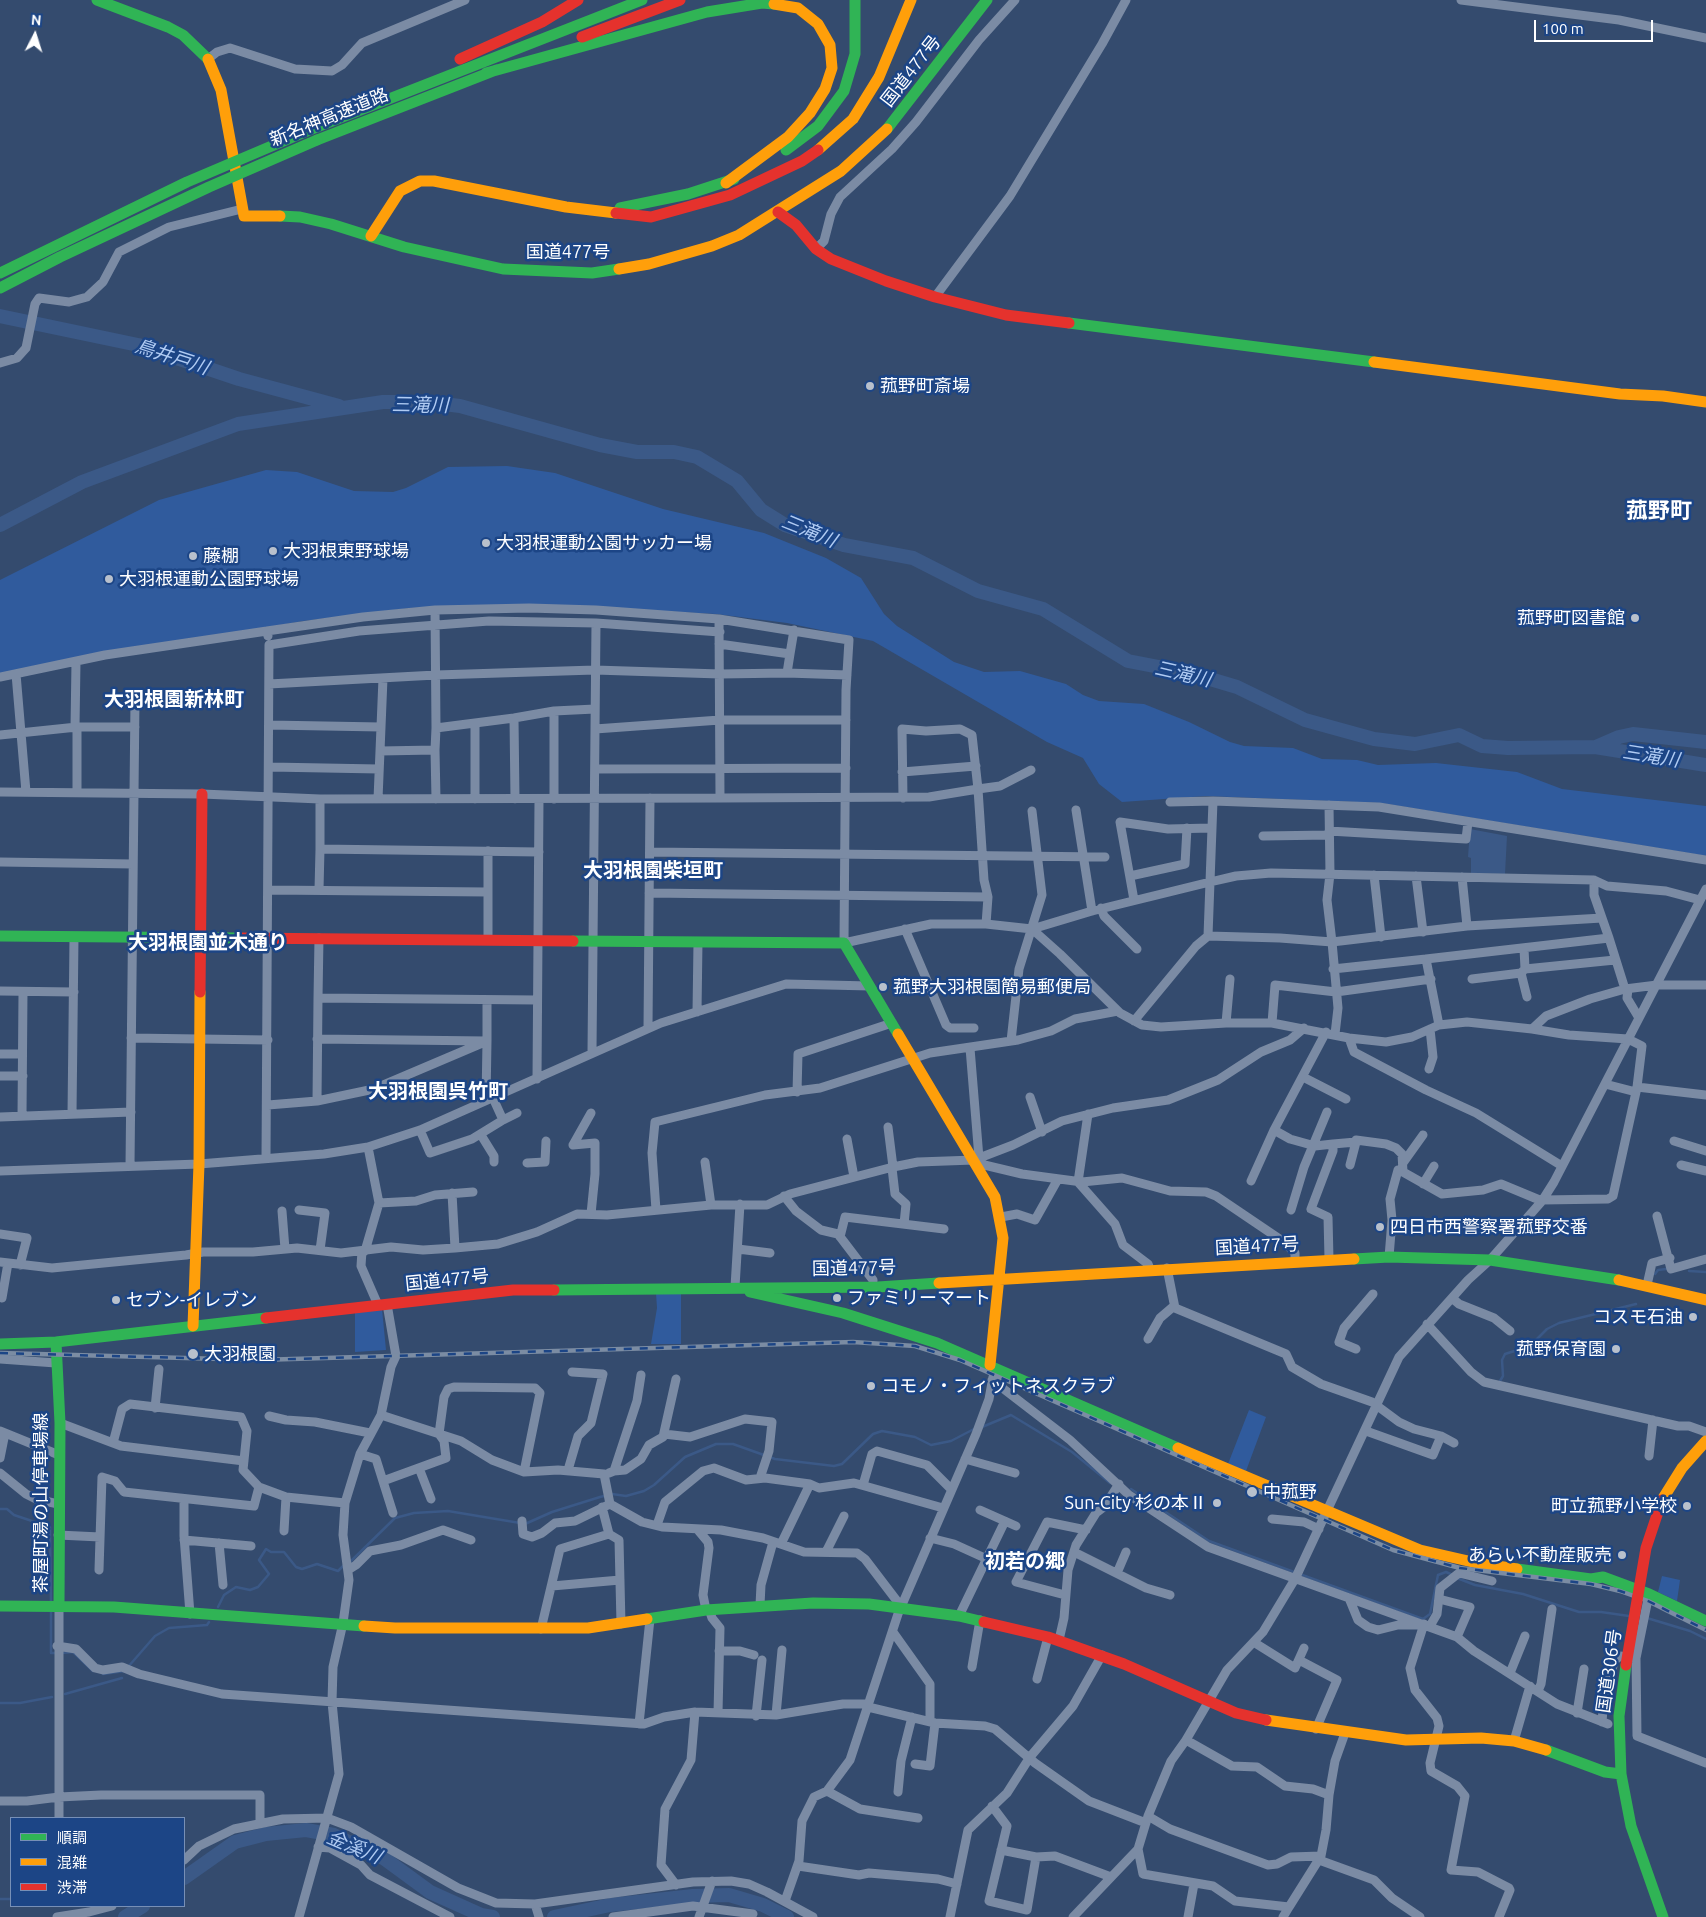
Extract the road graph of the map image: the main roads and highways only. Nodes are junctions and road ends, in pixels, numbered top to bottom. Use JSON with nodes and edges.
{"nodes":[{"id":1,"x":97,"y":0,"type":"edge"},
{"id":2,"x":578,"y":0,"type":"edge"},
{"id":3,"x":642,"y":0,"type":"edge"},
{"id":4,"x":680,"y":0,"type":"edge"},
{"id":5,"x":855,"y":0,"type":"edge"},
{"id":6,"x":865,"y":0,"type":"edge"},
{"id":7,"x":911,"y":0,"type":"edge"},
{"id":8,"x":987,"y":0,"type":"edge"},
{"id":9,"x":486,"y":74,"type":"junction"},
{"id":10,"x":324,"y":124,"type":"junction"},
{"id":11,"x":726,"y":183,"type":"junction"},
{"id":12,"x":730,"y":196,"type":"junction"},
{"id":13,"x":600,"y":211,"type":"junction"},
{"id":14,"x":778,"y":212,"type":"junction"},
{"id":15,"x":371,"y":236,"type":"junction"},
{"id":16,"x":0,"y":274,"type":"edge"},
{"id":17,"x":0,"y":288,"type":"edge"},
{"id":18,"x":1706,"y":402,"type":"edge"},
{"id":19,"x":202,"y":794,"type":"road end"},
{"id":20,"x":0,"y":936,"type":"edge"},
{"id":21,"x":200,"y":938,"type":"junction"},
{"id":22,"x":999,"y":1278,"type":"junction"},
{"id":23,"x":735,"y":1287,"type":"junction"},
{"id":24,"x":1706,"y":1300,"type":"edge"},
{"id":25,"x":193,"y":1326,"type":"junction"},
{"id":26,"x":56,"y":1342,"type":"junction"},
{"id":27,"x":0,"y":1344,"type":"edge"},
{"id":28,"x":992,"y":1366,"type":"junction"},
{"id":29,"x":1706,"y":1441,"type":"edge"},
{"id":30,"x":53,"y":1605,"type":"junction"},
{"id":31,"x":0,"y":1606,"type":"edge"},
{"id":32,"x":1706,"y":1621,"type":"edge"},
{"id":33,"x":1621,"y":1774,"type":"junction"},
{"id":34,"x":1663,"y":1917,"type":"edge"}],
"edges":[{"from":1,"to":15,"type":"main road","name":"国道477号"},
{"from":2,"to":10,"type":"main road"},
{"from":3,"to":10,"type":"main road","name":"新名神高速道路"},
{"from":4,"to":9,"type":"main road","name":"新名神高速道路"},
{"from":5,"to":11,"type":"main road"},
{"from":6,"to":12,"type":"main road"},
{"from":7,"to":12,"type":"main road"},
{"from":8,"to":14,"type":"main road","name":"国道477号"},
{"from":9,"to":11,"type":"main road"},
{"from":9,"to":17,"type":"main road","name":"新名神高速道路","bridge":true},
{"from":10,"to":16,"type":"main road","name":"新名神高速道路","bridge":true},
{"from":11,"to":13,"type":"main road"},
{"from":12,"to":13,"type":"main road"},
{"from":13,"to":15,"type":"main road"},
{"from":14,"to":15,"type":"main road","name":"国道477号"},
{"from":14,"to":18,"type":"main road"},
{"from":19,"to":21,"type":"main road"},
{"from":20,"to":21,"type":"main road"},
{"from":21,"to":22,"type":"main road"},
{"from":21,"to":25,"type":"main road"},
{"from":22,"to":23,"type":"main road","name":"国道477号"},
{"from":22,"to":24,"type":"main road","name":"国道477号"},
{"from":22,"to":28,"type":"main road"},
{"from":23,"to":25,"type":"main road","name":"国道477号"},
{"from":23,"to":28,"type":"main road"},
{"from":25,"to":26,"type":"main road","name":"国道477号"},
{"from":26,"to":27,"type":"main road","name":"国道477号"},
{"from":26,"to":30,"type":"main road","name":"茶屋町湯の山停車場線"},
{"from":28,"to":32,"type":"main road"},
{"from":29,"to":33,"type":"main road","name":"国道306号","bridge":true},
{"from":30,"to":31,"type":"main road","name":"茶屋町湯の山停車場線"},
{"from":30,"to":33,"type":"main road"},
{"from":33,"to":34,"type":"main road","name":"国道306号"}]}
